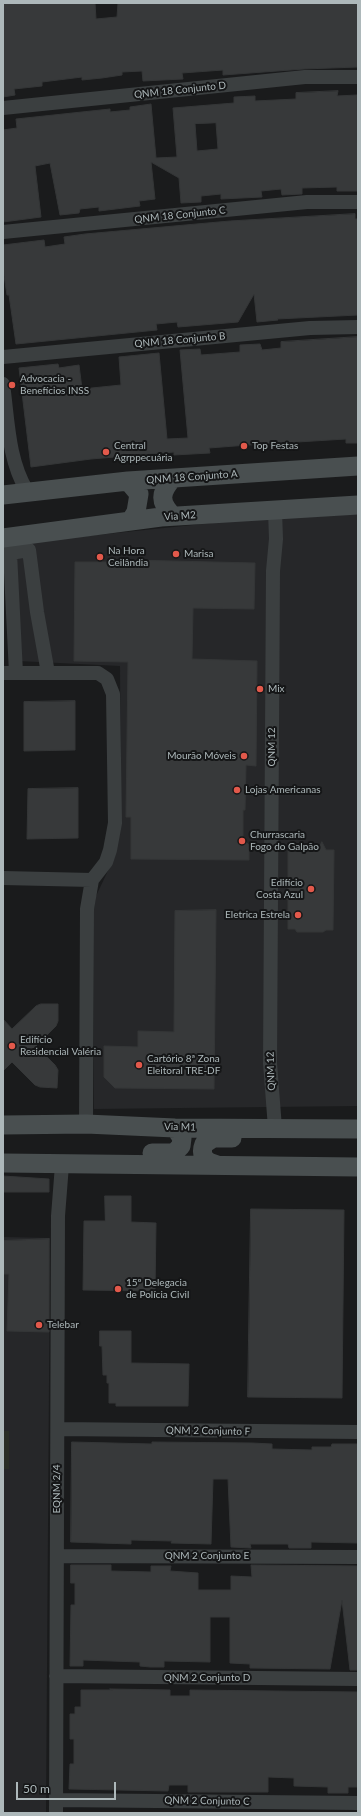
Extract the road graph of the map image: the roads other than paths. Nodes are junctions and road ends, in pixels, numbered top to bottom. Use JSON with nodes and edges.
{"nodes":[{"id":1,"x":358,"y":77,"type":"edge"},
{"id":2,"x":3,"y":108,"type":"edge"},
{"id":3,"x":358,"y":202,"type":"edge"},
{"id":4,"x":3,"y":232,"type":"edge"},
{"id":5,"x":358,"y":327,"type":"edge"},
{"id":6,"x":3,"y":357,"type":"edge"},
{"id":7,"x":3,"y":384,"type":"edge"},
{"id":8,"x":358,"y":466,"type":"edge"},
{"id":9,"x":172,"y":479,"type":"junction"},
{"id":10,"x":128,"y":481,"type":"junction"},
{"id":11,"x":26,"y":491,"type":"junction"},
{"id":12,"x":3,"y":495,"type":"edge"},
{"id":13,"x":358,"y":505,"type":"edge"},
{"id":14,"x":275,"y":511,"type":"junction"},
{"id":15,"x":173,"y":516,"type":"junction"},
{"id":16,"x":131,"y":520,"type":"junction"},
{"id":17,"x":5,"y":547,"type":"edge"},
{"id":18,"x":9,"y":673,"type":"edge"},
{"id":19,"x":48,"y":673,"type":"junction"},
{"id":20,"x":3,"y":878,"type":"edge"},
{"id":21,"x":92,"y":880,"type":"junction"},
{"id":22,"x":86,"y":1124,"type":"junction"},
{"id":23,"x":3,"y":1125,"type":"edge"},
{"id":24,"x":175,"y":1128,"type":"junction"},
{"id":25,"x":275,"y":1128,"type":"junction"},
{"id":26,"x":358,"y":1129,"type":"edge"},
{"id":27,"x":3,"y":1163,"type":"edge"},
{"id":28,"x":62,"y":1164,"type":"junction"},
{"id":29,"x":215,"y":1164,"type":"junction"},
{"id":30,"x":358,"y":1167,"type":"edge"},
{"id":31,"x":58,"y":1429,"type":"junction"},
{"id":32,"x":358,"y":1432,"type":"edge"},
{"id":33,"x":57,"y":1556,"type":"junction"},
{"id":34,"x":358,"y":1557,"type":"edge"},
{"id":35,"x":56,"y":1676,"type":"junction"},
{"id":36,"x":358,"y":1679,"type":"edge"},
{"id":37,"x":358,"y":1803,"type":"edge"},
{"id":38,"x":56,"y":1806,"type":"edge"}],
"edges":[{"from":1,"to":2,"type":"street","name":"QNM 18 Conjunto D"},
{"from":3,"to":4,"type":"street","name":"QNM 18 Conjunto C"},
{"from":5,"to":6,"type":"street","name":"QNM 18 Conjunto B"},
{"from":7,"to":11,"type":"street"},
{"from":8,"to":9,"type":"main road","name":"QNM 18 Conjunto A"},
{"from":9,"to":10,"type":"main road","name":"QNM 18 Conjunto A"},
{"from":9,"to":15,"type":"main road"},
{"from":10,"to":11,"type":"main road","name":"QNM 18 Conjunto A"},
{"from":10,"to":16,"type":"main road"},
{"from":11,"to":12,"type":"main road"},
{"from":13,"to":14,"type":"main road","name":"Via M2"},
{"from":14,"to":15,"type":"main road","name":"Via M2"},
{"from":14,"to":25,"type":"street","name":"QNM 12"},
{"from":15,"to":16,"type":"main road","name":"Via M2"},
{"from":16,"to":17,"type":"main road","name":"Via M2"},
{"from":17,"to":18,"type":"street"},
{"from":17,"to":19,"type":"street"},
{"from":18,"to":19,"type":"street"},
{"from":19,"to":21,"type":"street"},
{"from":20,"to":21,"type":"street"},
{"from":21,"to":22,"type":"street"},
{"from":22,"to":23,"type":"main road","name":"Via M1"},
{"from":22,"to":24,"type":"main road","name":"Via M1"},
{"from":24,"to":25,"type":"main road","name":"Via M1"},
{"from":24,"to":27,"type":"main road"},
{"from":25,"to":26,"type":"main road","name":"Via M1"},
{"from":26,"to":29,"type":"main road"},
{"from":27,"to":28,"type":"main road"},
{"from":28,"to":29,"type":"main road"},
{"from":28,"to":31,"type":"street","name":"EQNM 2/4"},
{"from":29,"to":30,"type":"main road"},
{"from":31,"to":32,"type":"street","name":"QNM 2 Conjunto F"},
{"from":31,"to":33,"type":"street","name":"EQNM 2/4"},
{"from":33,"to":34,"type":"street","name":"QNM 2 Conjunto E"},
{"from":33,"to":35,"type":"street","name":"EQNM 2/4"},
{"from":35,"to":36,"type":"street","name":"QNM 2 Conjunto D"},
{"from":35,"to":38,"type":"street","name":"EQNM 2/4"},
{"from":37,"to":38,"type":"street","name":"QNM 2 Conjunto C"}]}
